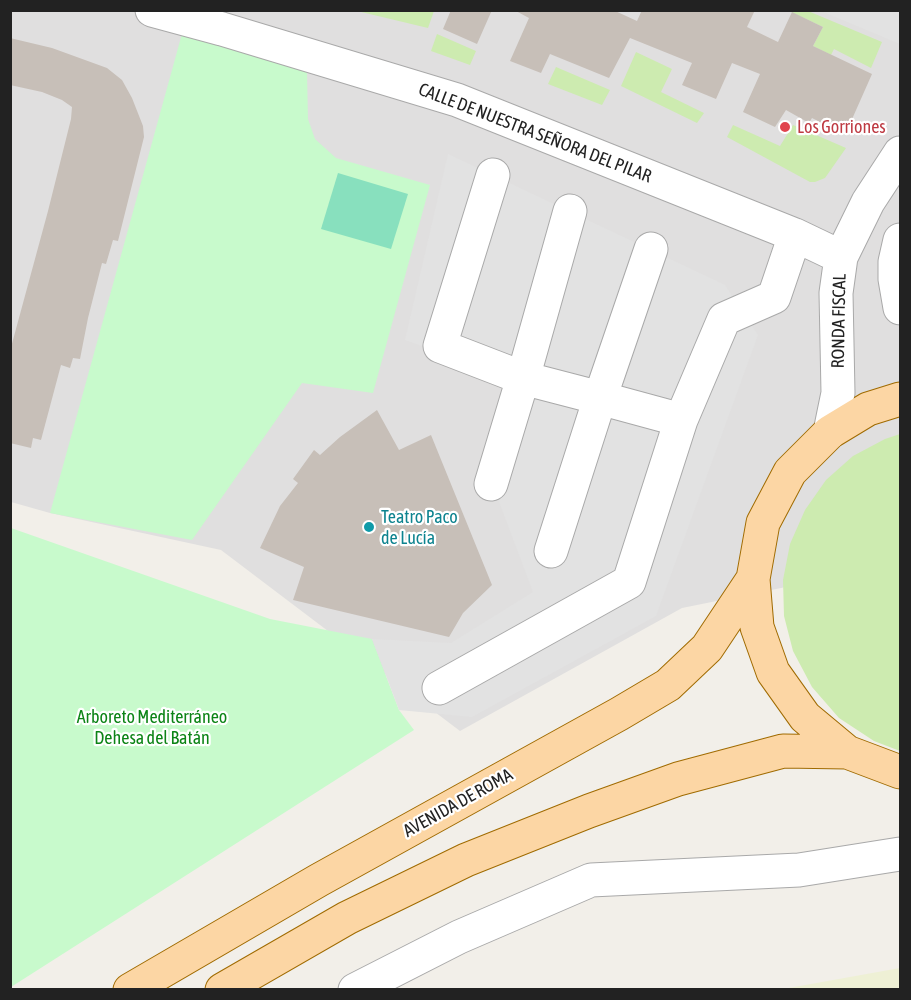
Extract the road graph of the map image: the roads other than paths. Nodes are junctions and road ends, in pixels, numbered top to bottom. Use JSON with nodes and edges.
{"nodes":[{"id":1,"x":152,"y":10,"type":"edge"},
{"id":2,"x":197,"y":16,"type":"edge"},
{"id":3,"x":900,"y":153,"type":"edge"},
{"id":4,"x":493,"y":175,"type":"dead end"},
{"id":5,"x":570,"y":211,"type":"dead end"},
{"id":6,"x":795,"y":235,"type":"junction"},
{"id":7,"x":900,"y":240,"type":"edge"},
{"id":8,"x":651,"y":249,"type":"dead end"},
{"id":9,"x":841,"y":257,"type":"junction"},
{"id":10,"x":900,"y":308,"type":"edge"},
{"id":11,"x":524,"y":378,"type":"junction"},
{"id":12,"x":600,"y":398,"type":"junction"},
{"id":13,"x":900,"y":399,"type":"edge"},
{"id":14,"x":681,"y":420,"type":"junction"},
{"id":15,"x":830,"y":432,"type":"junction"},
{"id":16,"x":491,"y":484,"type":"dead end"},
{"id":17,"x":551,"y":551,"type":"dead end"},
{"id":18,"x":753,"y":579,"type":"junction"},
{"id":19,"x":439,"y":688,"type":"dead end"},
{"id":20,"x":847,"y":752,"type":"junction"},
{"id":21,"x":900,"y":772,"type":"edge"},
{"id":22,"x":900,"y":854,"type":"edge"},
{"id":23,"x":130,"y":990,"type":"edge"},
{"id":24,"x":222,"y":990,"type":"edge"},
{"id":25,"x":355,"y":990,"type":"edge"}],
"edges":[{"from":1,"to":2,"type":"street","name":"CALLE DE NUESTRA SEÑORA DEL PILAR"},
{"from":2,"to":6,"type":"street","name":"CALLE DE NUESTRA SEÑORA DEL PILAR"},
{"from":3,"to":9,"type":"street","name":"RONDA FISCAL"},
{"from":4,"to":11,"type":"street"},
{"from":5,"to":11,"type":"street"},
{"from":6,"to":9,"type":"street","name":"CALLE DE NUESTRA SEÑORA DEL PILAR"},
{"from":6,"to":14,"type":"street"},
{"from":7,"to":10,"type":"street"},
{"from":8,"to":12,"type":"street"},
{"from":9,"to":15,"type":"street","name":"RONDA FISCAL"},
{"from":11,"to":12,"type":"street"},
{"from":11,"to":16,"type":"street"},
{"from":12,"to":14,"type":"street"},
{"from":12,"to":17,"type":"street"},
{"from":13,"to":15,"type":"main road"},
{"from":14,"to":19,"type":"street"},
{"from":15,"to":18,"type":"main road"},
{"from":18,"to":20,"type":"main road"},
{"from":18,"to":23,"type":"main road","name":"AVENIDA DE ROMA"},
{"from":20,"to":21,"type":"main road"},
{"from":20,"to":24,"type":"main road"},
{"from":22,"to":25,"type":"street"}]}
